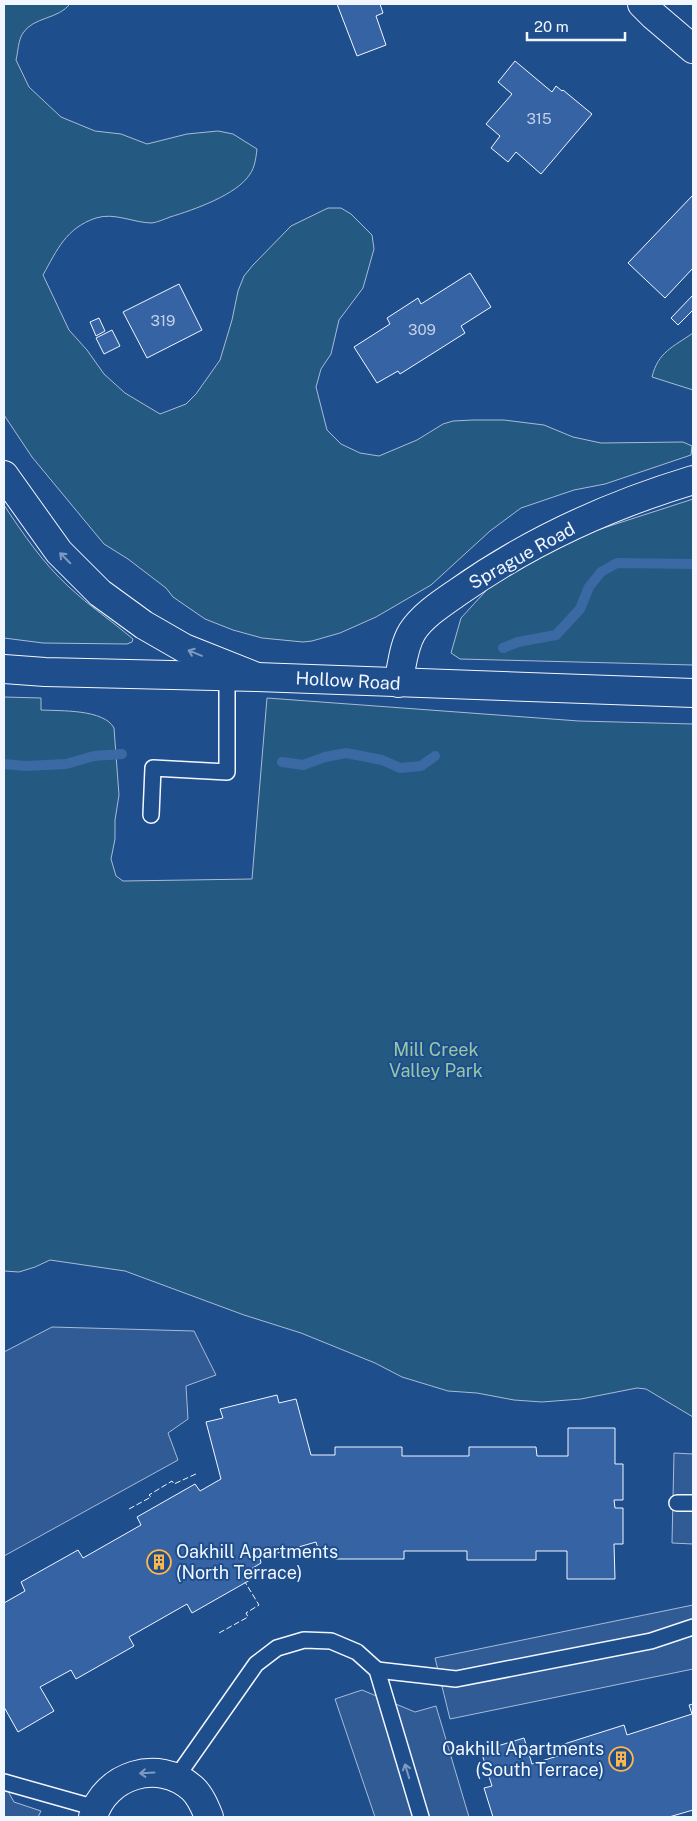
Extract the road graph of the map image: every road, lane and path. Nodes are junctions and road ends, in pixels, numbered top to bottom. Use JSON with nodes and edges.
{"nodes":[{"id":1,"x":642,"y":4,"type":"edge"},
{"id":2,"x":693,"y":49,"type":"edge"},
{"id":3,"x":4,"y":476,"type":"edge"},
{"id":4,"x":693,"y":480,"type":"edge"},
{"id":5,"x":4,"y":669,"type":"edge"},
{"id":6,"x":227,"y":677,"type":"junction"},
{"id":7,"x":257,"y":677,"type":"junction"},
{"id":8,"x":398,"y":683,"type":"junction"},
{"id":9,"x":693,"y":693,"type":"edge"},
{"id":10,"x":151,"y":815,"type":"dead end"},
{"id":11,"x":677,"y":1503,"type":"dead end"},
{"id":12,"x":693,"y":1503,"type":"edge"},
{"id":13,"x":693,"y":1627,"type":"edge"},
{"id":14,"x":377,"y":1670,"type":"junction"},
{"id":15,"x":176,"y":1778,"type":"junction"},
{"id":16,"x":4,"y":1782,"type":"edge"},
{"id":17,"x":94,"y":1813,"type":"edge"},
{"id":18,"x":209,"y":1817,"type":"edge"},
{"id":19,"x":421,"y":1817,"type":"edge"}],
"edges":[{"from":1,"to":2,"type":"main road"},
{"from":7,"to":3,"type":"main road","one_way":true},
{"from":4,"to":8,"type":"main road","name":"Sprague Road"},
{"from":5,"to":6,"type":"main road","name":"Hollow Road"},
{"from":6,"to":7,"type":"main road","name":"Hollow Road"},
{"from":6,"to":10,"type":"lane"},
{"from":7,"to":8,"type":"main road","name":"Hollow Road"},
{"from":8,"to":9,"type":"main road","name":"Hollow Road"},
{"from":11,"to":12,"type":"lane"},
{"from":13,"to":14,"type":"lane"},
{"from":14,"to":15,"type":"lane"},
{"from":19,"to":14,"type":"lane","one_way":true},
{"from":15,"to":17,"type":"main road","one_way":true},
{"from":15,"to":18,"type":"main road"},
{"from":16,"to":17,"type":"lane"}]}
